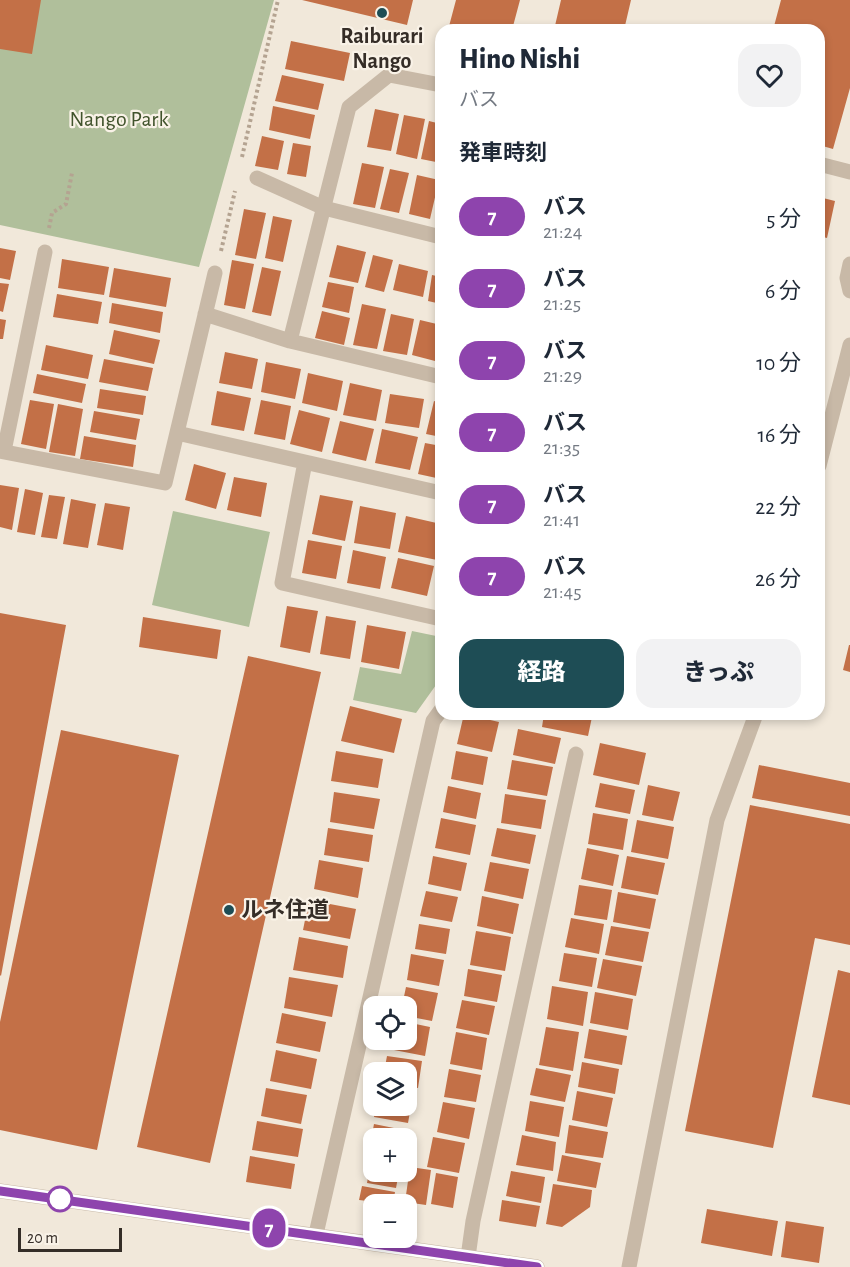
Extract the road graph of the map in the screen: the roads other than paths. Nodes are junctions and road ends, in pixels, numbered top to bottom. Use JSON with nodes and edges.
{"nodes":[{"id":1,"x":435,"y":84,"type":"edge"},
{"id":2,"x":825,"y":166,"type":"edge"},
{"id":3,"x":850,"y":172,"type":"edge"},
{"id":4,"x":256,"y":178,"type":"dead end"},
{"id":5,"x":324,"y":208,"type":"junction"},
{"id":6,"x":435,"y":236,"type":"edge"},
{"id":7,"x":45,"y":252,"type":"road end"},
{"id":8,"x":850,"y":264,"type":"edge"},
{"id":9,"x":215,"y":273,"type":"road end"},
{"id":10,"x":850,"y":291,"type":"edge"},
{"id":11,"x":205,"y":314,"type":"junction"},
{"id":12,"x":290,"y":341,"type":"junction"},
{"id":13,"x":850,"y":345,"type":"edge"},
{"id":14,"x":435,"y":376,"type":"edge"},
{"id":15,"x":177,"y":433,"type":"junction"},
{"id":16,"x":825,"y":443,"type":"edge"},
{"id":17,"x":2,"y":451,"type":"edge"},
{"id":18,"x":305,"y":462,"type":"junction"},
{"id":19,"x":435,"y":492,"type":"edge"},
{"id":20,"x":435,"y":618,"type":"edge"},
{"id":21,"x":435,"y":718,"type":"edge"},
{"id":22,"x":754,"y":720,"type":"edge"},
{"id":23,"x":576,"y":754,"type":"dead end"},
{"id":24,"x":0,"y":1191,"type":"edge"},
{"id":25,"x":316,"y":1234,"type":"junction"},
{"id":26,"x":468,"y":1257,"type":"junction"},
{"id":27,"x":537,"y":1267,"type":"edge"},
{"id":28,"x":629,"y":1267,"type":"edge"}],
"edges":[{"from":1,"to":5,"type":"street"},
{"from":2,"to":3,"type":"street"},
{"from":4,"to":5,"type":"street"},
{"from":5,"to":6,"type":"street"},
{"from":5,"to":12,"type":"street"},
{"from":7,"to":17,"type":"street"},
{"from":8,"to":10,"type":"street"},
{"from":9,"to":11,"type":"street"},
{"from":11,"to":12,"type":"street"},
{"from":11,"to":15,"type":"street"},
{"from":12,"to":14,"type":"street"},
{"from":13,"to":16,"type":"street"},
{"from":15,"to":17,"type":"street"},
{"from":15,"to":18,"type":"street"},
{"from":18,"to":19,"type":"street"},
{"from":18,"to":20,"type":"street"},
{"from":21,"to":25,"type":"street"},
{"from":22,"to":28,"type":"street"},
{"from":23,"to":26,"type":"street"},
{"from":24,"to":25,"type":"street"},
{"from":25,"to":26,"type":"street"},
{"from":26,"to":27,"type":"street"}]}
